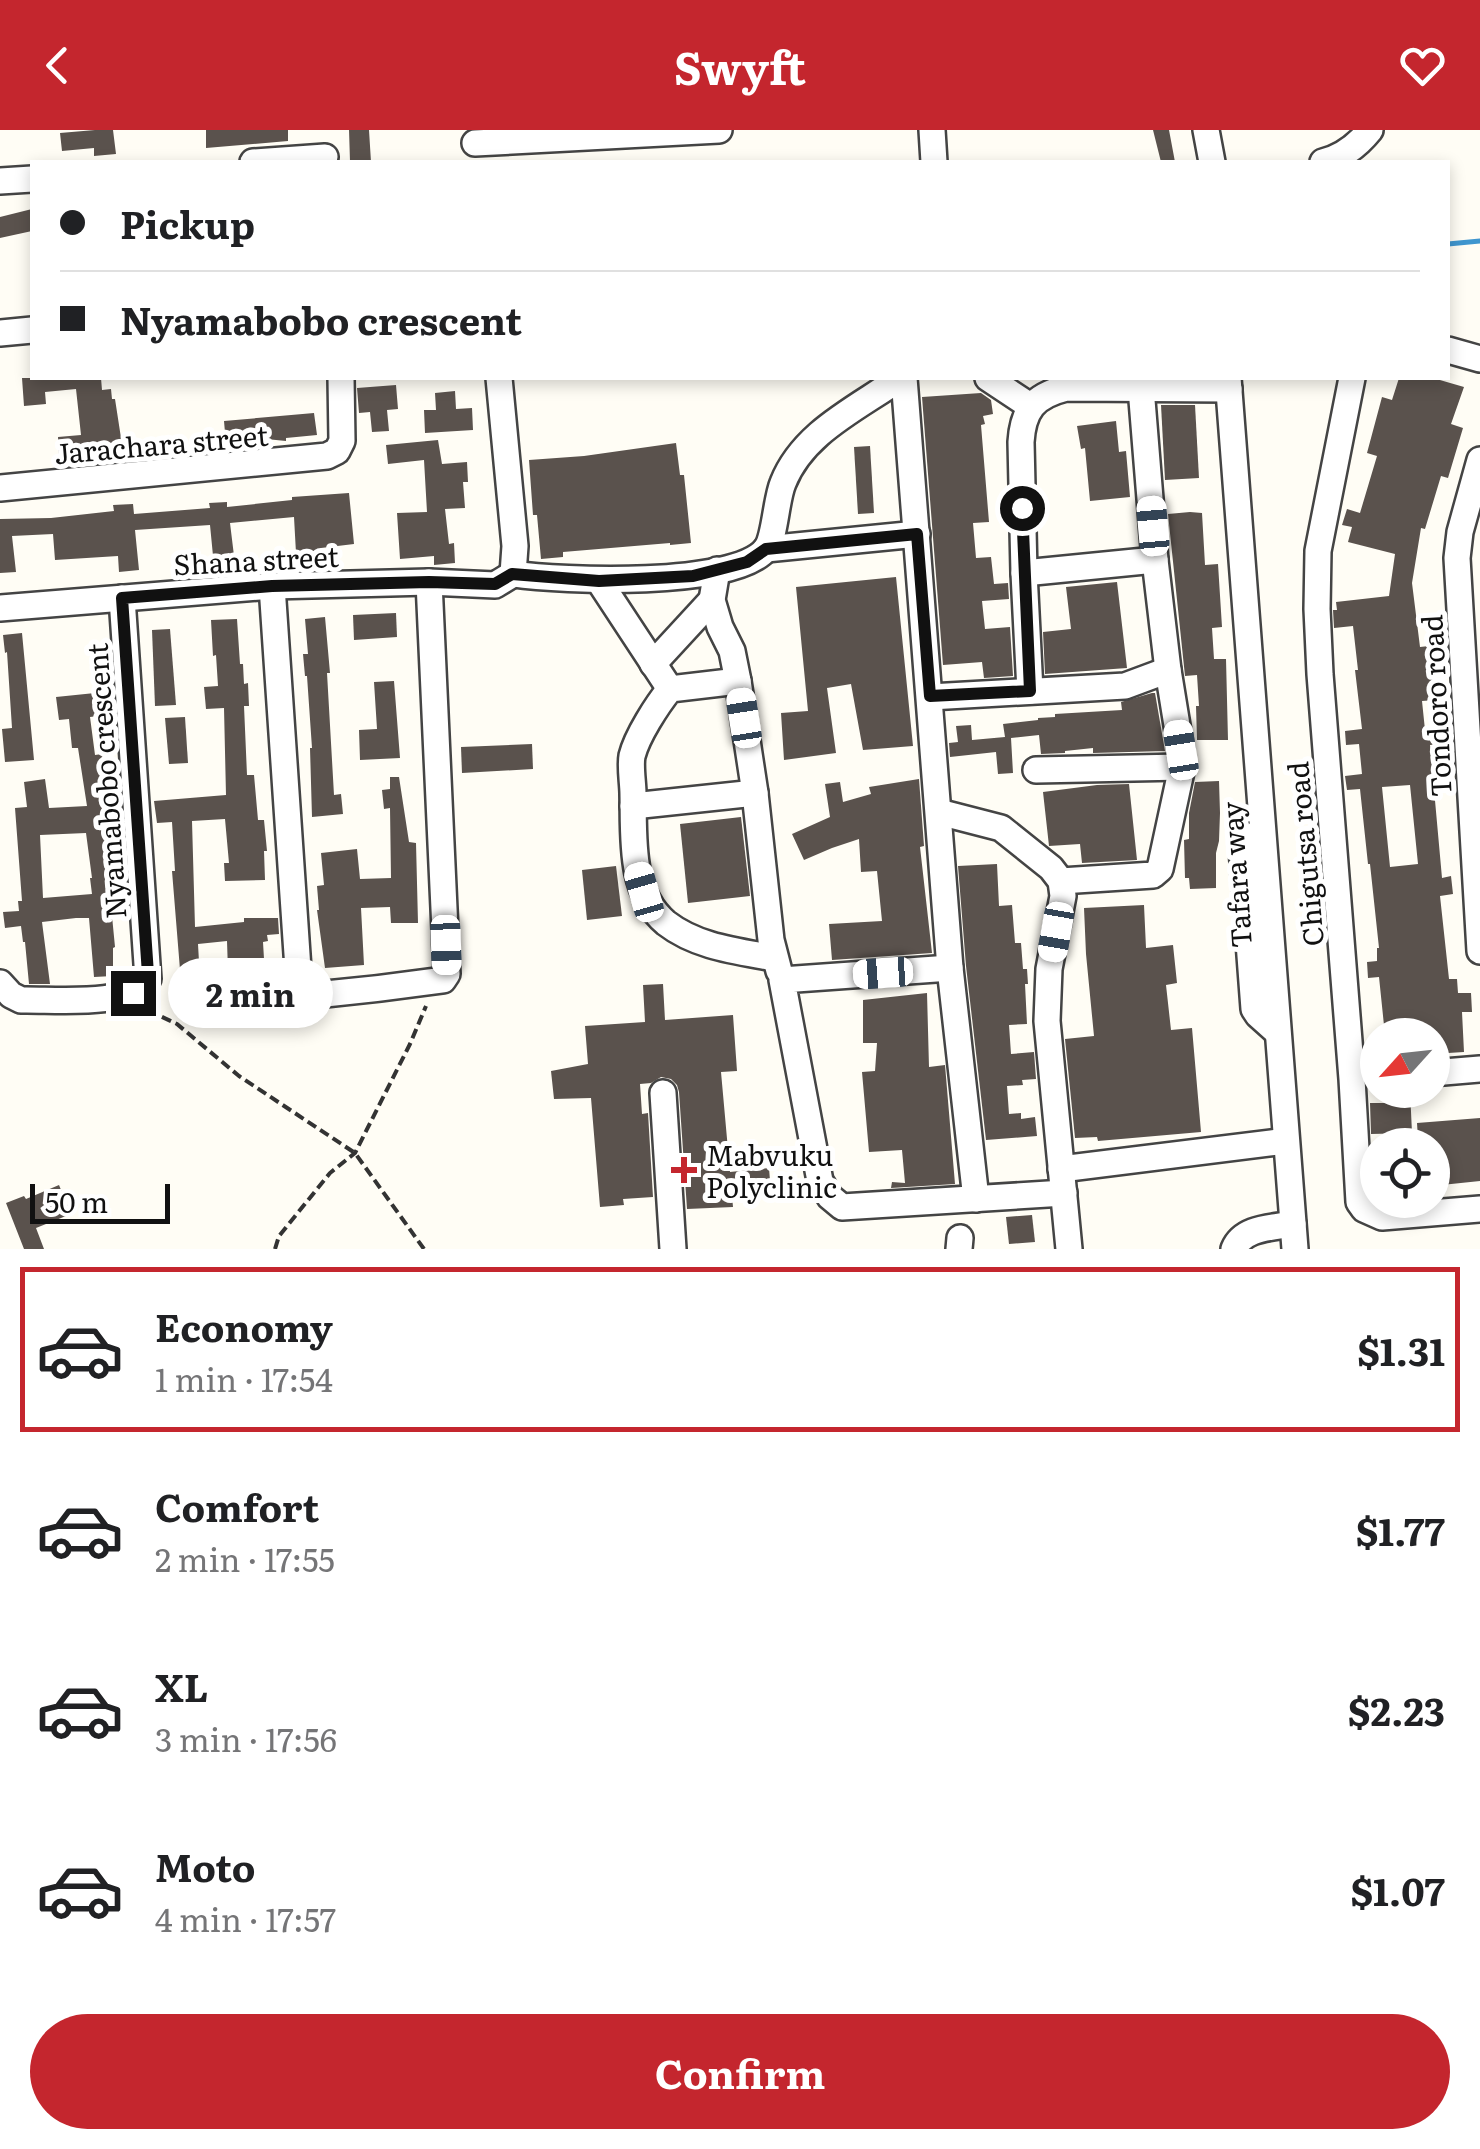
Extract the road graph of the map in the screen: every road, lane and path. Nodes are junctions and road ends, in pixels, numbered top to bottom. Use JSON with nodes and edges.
{"nodes":[{"id":1,"x":324,"y":130,"type":"edge"},
{"id":2,"x":719,"y":130,"type":"edge"},
{"id":3,"x":932,"y":130,"type":"edge"},
{"id":4,"x":1206,"y":130,"type":"edge"},
{"id":5,"x":1370,"y":130,"type":"edge"},
{"id":6,"x":476,"y":145,"type":"edge"},
{"id":7,"x":325,"y":160,"type":"edge"},
{"id":8,"x":934,"y":160,"type":"edge"},
{"id":9,"x":1212,"y":160,"type":"edge"},
{"id":10,"x":1335,"y":160,"type":"edge"},
{"id":11,"x":30,"y":179,"type":"edge"},
{"id":12,"x":0,"y":181,"type":"edge"},
{"id":13,"x":30,"y":330,"type":"edge"},
{"id":14,"x":0,"y":333,"type":"edge"},
{"id":15,"x":1450,"y":351,"type":"edge"},
{"id":16,"x":1480,"y":359,"type":"edge"},
{"id":17,"x":341,"y":380,"type":"edge"},
{"id":18,"x":499,"y":380,"type":"edge"},
{"id":19,"x":899,"y":380,"type":"edge"},
{"id":20,"x":902,"y":380,"type":"edge"},
{"id":21,"x":991,"y":380,"type":"edge"},
{"id":22,"x":1352,"y":380,"type":"edge"},
{"id":23,"x":1177,"y":383,"type":"edge"},
{"id":24,"x":1229,"y":383,"type":"edge"},
{"id":25,"x":1054,"y":384,"type":"edge"},
{"id":26,"x":1127,"y":384,"type":"edge"},
{"id":27,"x":1030,"y":406,"type":"junction"},
{"id":28,"x":1480,"y":460,"type":"edge"},
{"id":29,"x":0,"y":488,"type":"edge"},
{"id":30,"x":917,"y":534,"type":"junction"},
{"id":31,"x":766,"y":549,"type":"junction"},
{"id":32,"x":1156,"y":560,"type":"junction"},
{"id":33,"x":717,"y":570,"type":"junction"},
{"id":34,"x":1024,"y":573,"type":"junction"},
{"id":35,"x":512,"y":574,"type":"junction"},
{"id":36,"x":599,"y":581,"type":"junction"},
{"id":37,"x":429,"y":582,"type":"junction"},
{"id":38,"x":272,"y":586,"type":"junction"},
{"id":39,"x":122,"y":598,"type":"junction"},
{"id":40,"x":712,"y":600,"type":"junction"},
{"id":41,"x":0,"y":608,"type":"edge"},
{"id":42,"x":652,"y":664,"type":"junction"},
{"id":43,"x":1168,"y":670,"type":"junction"},
{"id":44,"x":738,"y":681,"type":"junction"},
{"id":45,"x":670,"y":690,"type":"junction"},
{"id":46,"x":1030,"y":691,"type":"junction"},
{"id":47,"x":930,"y":696,"type":"junction"},
{"id":48,"x":1182,"y":767,"type":"junction"},
{"id":49,"x":1036,"y":770,"type":"dead end"},
{"id":50,"x":755,"y":793,"type":"junction"},
{"id":51,"x":633,"y":806,"type":"junction"},
{"id":52,"x":939,"y":812,"type":"junction"},
{"id":53,"x":1061,"y":882,"type":"junction"},
{"id":54,"x":1480,"y":951,"type":"edge"},
{"id":55,"x":950,"y":968,"type":"junction"},
{"id":56,"x":778,"y":969,"type":"junction"},
{"id":57,"x":431,"y":982,"type":"junction"},
{"id":58,"x":0,"y":983,"type":"edge"},
{"id":59,"x":138,"y":990,"type":"junction"},
{"id":60,"x":1360,"y":1033,"type":"edge"},
{"id":61,"x":1480,"y":1069,"type":"edge"},
{"id":62,"x":1450,"y":1071,"type":"edge"},
{"id":63,"x":663,"y":1094,"type":"dead end"},
{"id":64,"x":1364,"y":1108,"type":"edge"},
{"id":65,"x":1286,"y":1141,"type":"junction"},
{"id":66,"x":355,"y":1153,"type":"junction"},
{"id":67,"x":1063,"y":1181,"type":"junction"},
{"id":68,"x":976,"y":1199,"type":"junction"},
{"id":69,"x":1480,"y":1209,"type":"edge"},
{"id":70,"x":1294,"y":1237,"type":"edge"},
{"id":71,"x":275,"y":1249,"type":"edge"},
{"id":72,"x":424,"y":1249,"type":"edge"},
{"id":73,"x":673,"y":1249,"type":"edge"},
{"id":74,"x":1069,"y":1249,"type":"edge"},
{"id":75,"x":1234,"y":1249,"type":"edge"}],
"edges":[{"from":1,"to":7,"type":"street"},
{"from":2,"to":6,"type":"street"},
{"from":3,"to":8,"type":"street"},
{"from":4,"to":9,"type":"street"},
{"from":5,"to":10,"type":"street"},
{"from":11,"to":12,"type":"street"},
{"from":13,"to":14,"type":"street"},
{"from":15,"to":16,"type":"street"},
{"from":17,"to":29,"type":"street","name":"Jarachara street"},
{"from":18,"to":35,"type":"street"},
{"from":19,"to":31,"type":"street"},
{"from":20,"to":30,"type":"street"},
{"from":21,"to":27,"type":"street"},
{"from":22,"to":60,"type":"street","name":"Chigutsa road"},
{"from":23,"to":24,"type":"street"},
{"from":23,"to":26,"type":"street"},
{"from":24,"to":65,"type":"street","name":"Tafara way"},
{"from":25,"to":26,"type":"street"},
{"from":25,"to":27,"type":"street"},
{"from":26,"to":32,"type":"street"},
{"from":27,"to":34,"type":"street"},
{"from":28,"to":54,"type":"street","name":"Tondoro road"},
{"from":30,"to":31,"type":"street","name":"Shana street"},
{"from":30,"to":47,"type":"street"},
{"from":31,"to":33,"type":"street","name":"Shana street"},
{"from":32,"to":34,"type":"street"},
{"from":32,"to":43,"type":"street"},
{"from":33,"to":36,"type":"street","name":"Shana street"},
{"from":33,"to":40,"type":"street"},
{"from":34,"to":46,"type":"street"},
{"from":35,"to":36,"type":"street","name":"Shana street"},
{"from":35,"to":37,"type":"street","name":"Shana street"},
{"from":36,"to":42,"type":"street"},
{"from":37,"to":38,"type":"street","name":"Shana street"},
{"from":37,"to":57,"type":"street"},
{"from":38,"to":39,"type":"street","name":"Shana street"},
{"from":38,"to":57,"type":"street"},
{"from":39,"to":41,"type":"street","name":"Shana street"},
{"from":39,"to":59,"type":"street","name":"Nyamabobo crescent"},
{"from":40,"to":42,"type":"street"},
{"from":40,"to":44,"type":"street"},
{"from":42,"to":45,"type":"street"},
{"from":43,"to":46,"type":"street"},
{"from":43,"to":48,"type":"street"},
{"from":44,"to":45,"type":"street"},
{"from":44,"to":50,"type":"street"},
{"from":45,"to":51,"type":"street"},
{"from":46,"to":47,"type":"street"},
{"from":47,"to":52,"type":"street"},
{"from":48,"to":49,"type":"street"},
{"from":48,"to":53,"type":"street"},
{"from":50,"to":51,"type":"street"},
{"from":50,"to":56,"type":"street"},
{"from":51,"to":56,"type":"street"},
{"from":52,"to":53,"type":"street"},
{"from":52,"to":55,"type":"street"},
{"from":53,"to":67,"type":"street"},
{"from":55,"to":56,"type":"street"},
{"from":55,"to":68,"type":"street"},
{"from":56,"to":68,"type":"street"},
{"from":57,"to":66,"type":"path"},
{"from":58,"to":59,"type":"street"},
{"from":59,"to":66,"type":"path"},
{"from":61,"to":62,"type":"street"},
{"from":63,"to":73,"type":"street"},
{"from":64,"to":69,"type":"street","name":"Chigutsa road"},
{"from":65,"to":67,"type":"street"},
{"from":65,"to":70,"type":"street","name":"Tafara way"},
{"from":66,"to":71,"type":"path"},
{"from":66,"to":72,"type":"path"},
{"from":67,"to":68,"type":"street"},
{"from":67,"to":74,"type":"street"},
{"from":70,"to":75,"type":"street"}]}
